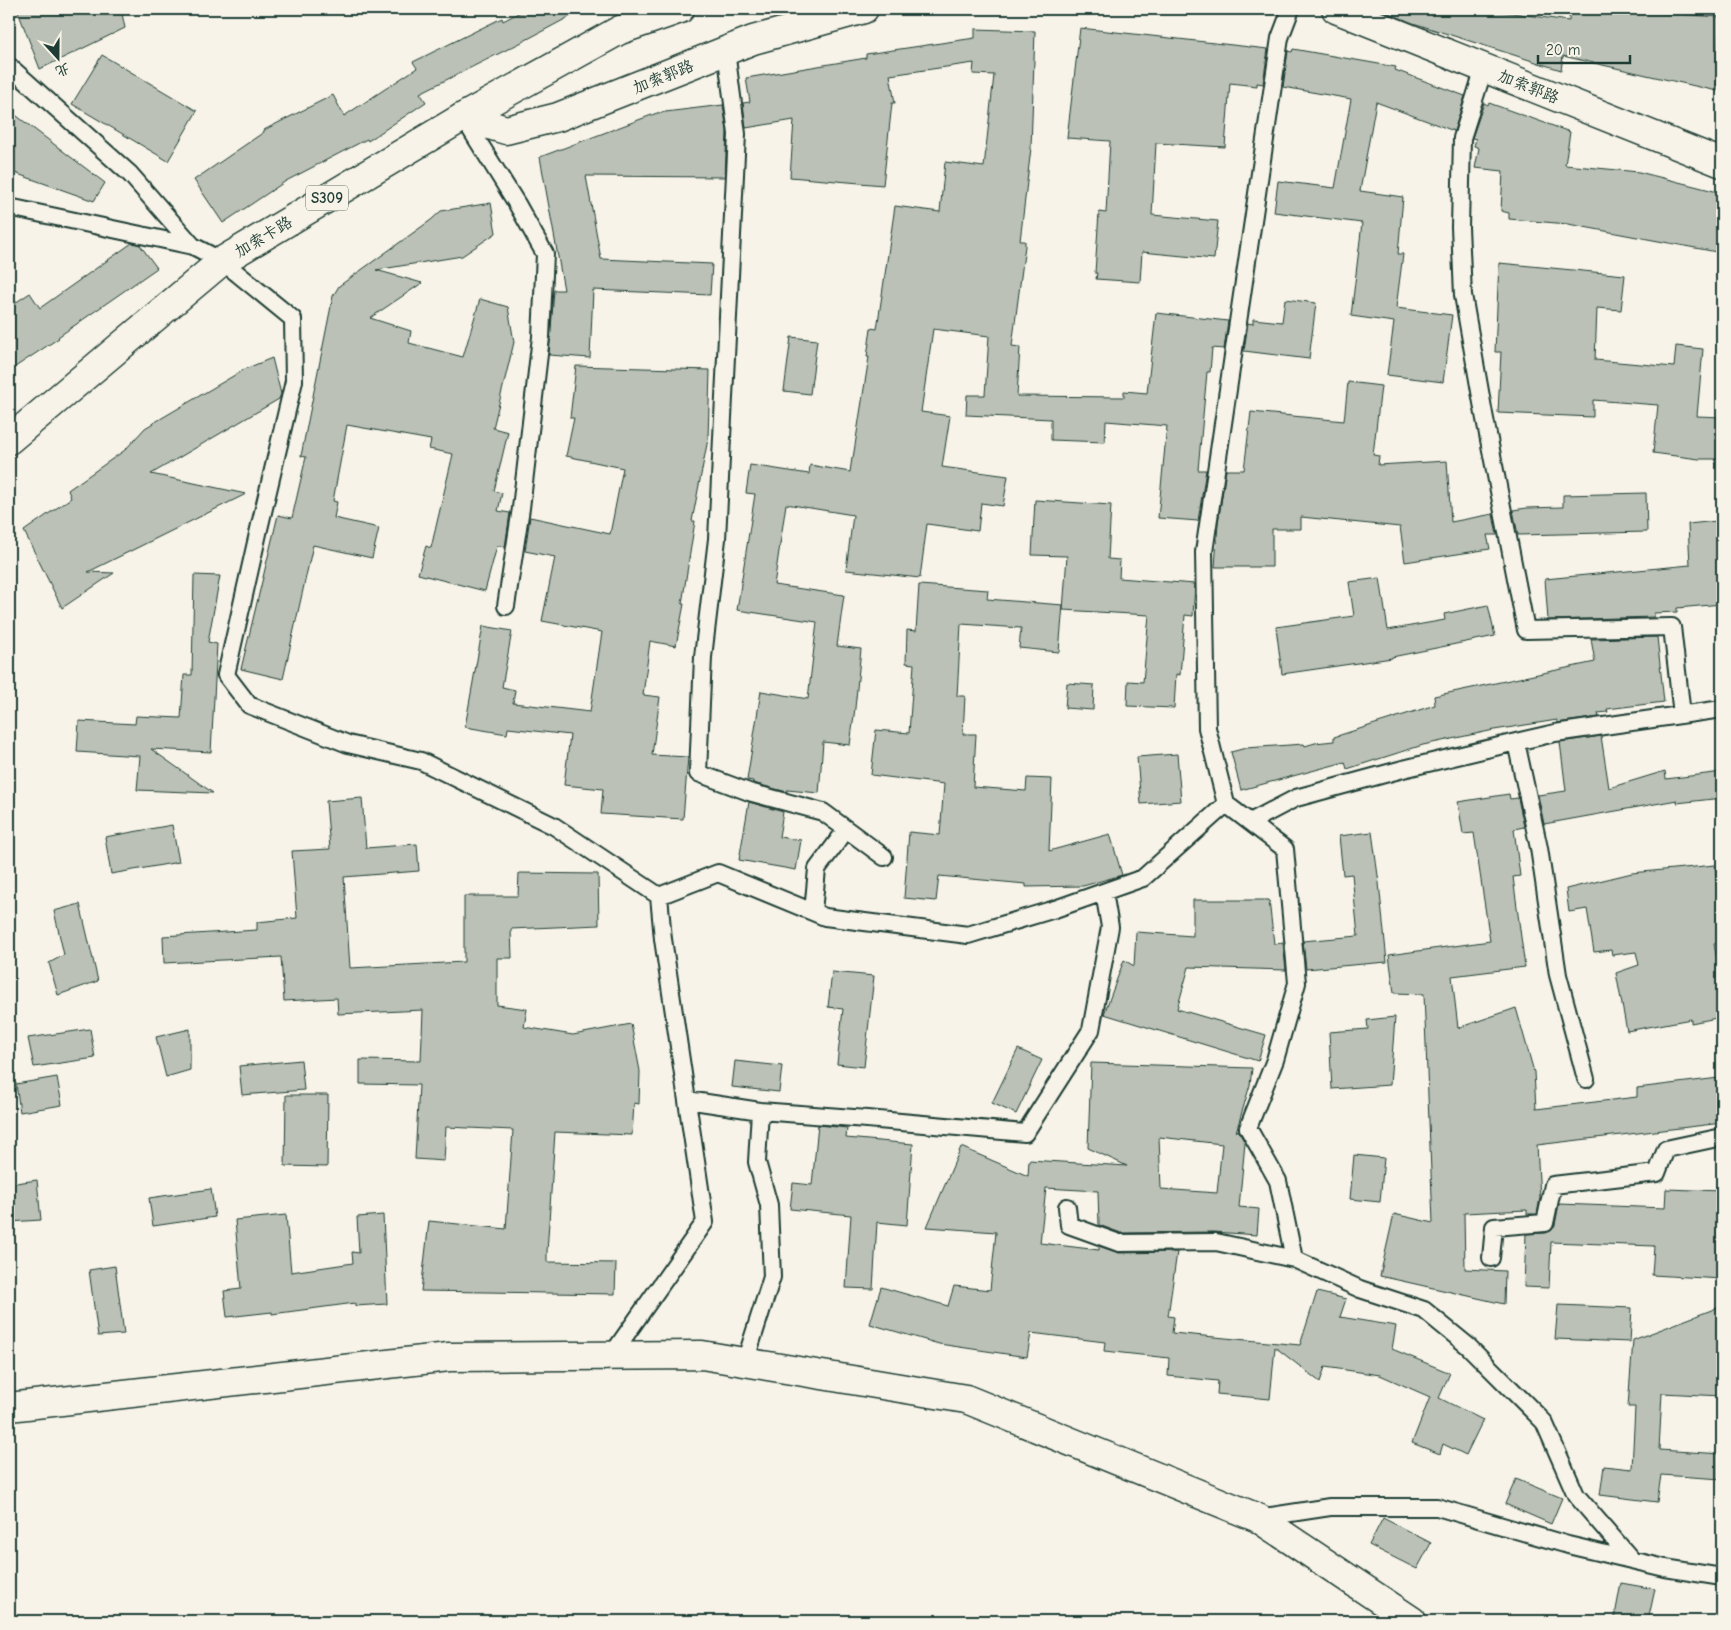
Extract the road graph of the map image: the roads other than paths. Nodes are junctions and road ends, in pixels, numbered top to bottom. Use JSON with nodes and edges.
{"nodes":[{"id":1,"x":680,"y":9,"type":"edge"},
{"id":2,"x":864,"y":9,"type":"edge"},
{"id":3,"x":1291,"y":9,"type":"edge"},
{"id":4,"x":1336,"y":9,"type":"edge"},
{"id":5,"x":726,"y":51,"type":"junction"},
{"id":6,"x":9,"y":66,"type":"edge"},
{"id":7,"x":1484,"y":68,"type":"junction"},
{"id":8,"x":463,"y":117,"type":"junction"},
{"id":9,"x":1722,"y":163,"type":"edge"},
{"id":10,"x":9,"y":207,"type":"edge"},
{"id":11,"x":193,"y":246,"type":"junction"},
{"id":12,"x":222,"y":261,"type":"junction"},
{"id":13,"x":9,"y":440,"type":"edge"},
{"id":14,"x":506,"y":606,"type":"dead end"},
{"id":15,"x":1722,"y":709,"type":"edge"},
{"id":16,"x":1682,"y":715,"type":"junction"},
{"id":17,"x":1516,"y":742,"type":"junction"},
{"id":18,"x":1226,"y":804,"type":"junction"},
{"id":19,"x":1250,"y":822,"type":"junction"},
{"id":20,"x":846,"y":830,"type":"junction"},
{"id":21,"x":884,"y":857,"type":"dead end"},
{"id":22,"x":1104,"y":892,"type":"junction"},
{"id":23,"x":659,"y":896,"type":"junction"},
{"id":24,"x":812,"y":912,"type":"junction"},
{"id":25,"x":1586,"y":1079,"type":"dead end"},
{"id":26,"x":687,"y":1100,"type":"junction"},
{"id":27,"x":760,"y":1111,"type":"junction"},
{"id":28,"x":1722,"y":1137,"type":"edge"},
{"id":29,"x":1068,"y":1207,"type":"dead end"},
{"id":30,"x":1490,"y":1258,"type":"dead end"},
{"id":31,"x":1294,"y":1259,"type":"junction"},
{"id":32,"x":611,"y":1356,"type":"junction"},
{"id":33,"x":745,"y":1362,"type":"junction"},
{"id":34,"x":9,"y":1407,"type":"edge"},
{"id":35,"x":1258,"y":1518,"type":"junction"},
{"id":36,"x":1632,"y":1560,"type":"junction"},
{"id":37,"x":1722,"y":1577,"type":"edge"},
{"id":38,"x":1412,"y":1621,"type":"edge"}],
"edges":[{"from":1,"to":8,"type":"street","name":"加索卡路","number":"S309"},
{"from":2,"to":5,"type":"street","name":"加索郭路"},
{"from":3,"to":18,"type":"lane"},
{"from":4,"to":7,"type":"street","name":"加索郭路"},
{"from":5,"to":8,"type":"street","name":"加索郭路"},
{"from":5,"to":20,"type":"lane"},
{"from":6,"to":11,"type":"lane"},
{"from":7,"to":9,"type":"street","name":"加索郭路"},
{"from":7,"to":16,"type":"lane"},
{"from":8,"to":12,"type":"street","name":"加索卡路","number":"S309"},
{"from":8,"to":14,"type":"lane"},
{"from":10,"to":11,"type":"lane"},
{"from":11,"to":12,"type":"lane"},
{"from":12,"to":13,"type":"street","name":"加索卡路","number":"S309"},
{"from":12,"to":23,"type":"lane"},
{"from":15,"to":16,"type":"lane"},
{"from":16,"to":17,"type":"lane"},
{"from":17,"to":19,"type":"lane"},
{"from":17,"to":25,"type":"lane"},
{"from":18,"to":19,"type":"lane"},
{"from":18,"to":22,"type":"lane"},
{"from":19,"to":31,"type":"lane"},
{"from":20,"to":21,"type":"lane"},
{"from":20,"to":24,"type":"lane"},
{"from":22,"to":24,"type":"lane"},
{"from":22,"to":27,"type":"lane"},
{"from":23,"to":24,"type":"lane"},
{"from":23,"to":26,"type":"lane"},
{"from":26,"to":27,"type":"lane"},
{"from":26,"to":32,"type":"lane"},
{"from":27,"to":33,"type":"lane"},
{"from":28,"to":30,"type":"lane"},
{"from":29,"to":31,"type":"lane"},
{"from":31,"to":36,"type":"lane"},
{"from":32,"to":33,"type":"street"},
{"from":32,"to":34,"type":"street"},
{"from":33,"to":35,"type":"street"},
{"from":35,"to":36,"type":"lane"},
{"from":35,"to":38,"type":"street"},
{"from":36,"to":37,"type":"lane"}]}
